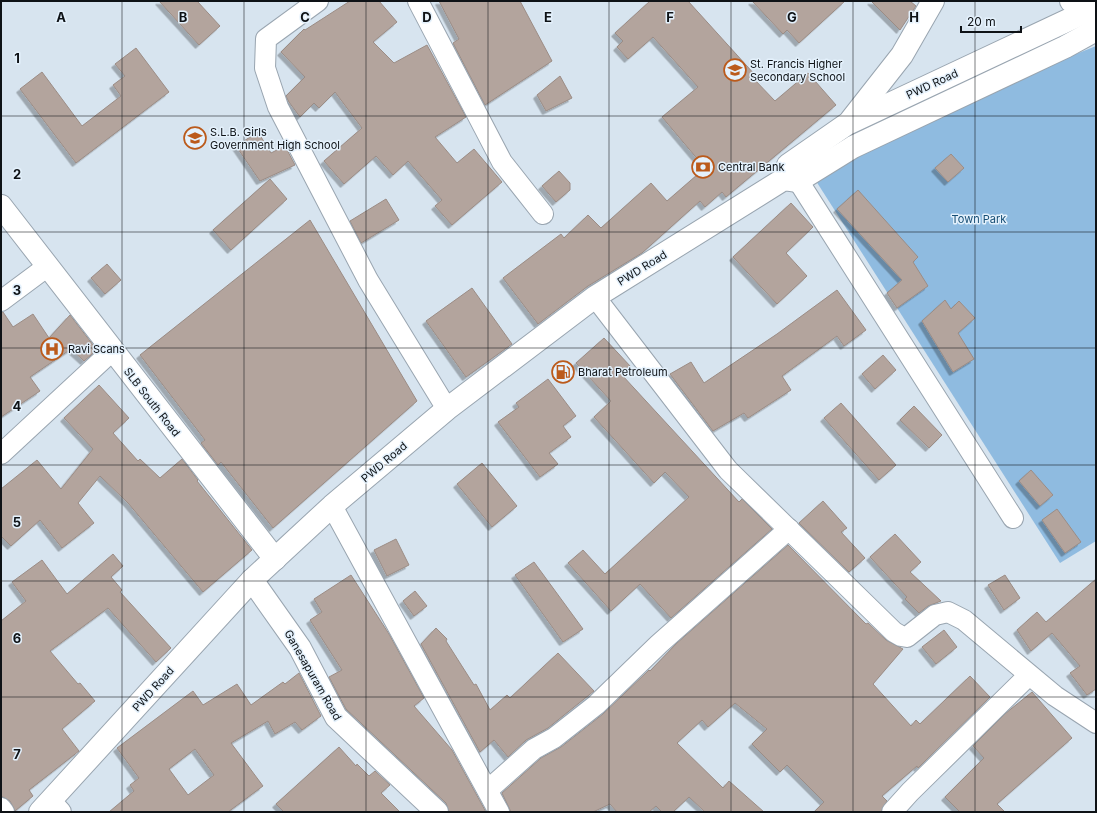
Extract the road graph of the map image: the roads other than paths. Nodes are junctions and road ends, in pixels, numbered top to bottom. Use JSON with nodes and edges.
{"nodes":[{"id":1,"x":318,"y":1,"type":"edge"},
{"id":2,"x":418,"y":1,"type":"edge"},
{"id":3,"x":933,"y":1,"type":"edge"},
{"id":4,"x":1071,"y":1,"type":"edge"},
{"id":5,"x":1096,"y":1,"type":"edge"},
{"id":6,"x":1096,"y":7,"type":"edge"},
{"id":7,"x":1096,"y":30,"type":"edge"},
{"id":8,"x":847,"y":124,"type":"junction"},
{"id":9,"x":790,"y":175,"type":"junction"},
{"id":10,"x":1,"y":206,"type":"edge"},
{"id":11,"x":543,"y":214,"type":"dead end"},
{"id":12,"x":48,"y":266,"type":"junction"},
{"id":13,"x":595,"y":297,"type":"junction"},
{"id":14,"x":1,"y":301,"type":"edge"},
{"id":15,"x":112,"y":351,"type":"junction"},
{"id":16,"x":447,"y":409,"type":"junction"},
{"id":17,"x":1,"y":454,"type":"edge"},
{"id":18,"x":332,"y":506,"type":"junction"},
{"id":19,"x":1012,"y":518,"type":"dead end"},
{"id":20,"x":789,"y":529,"type":"junction"},
{"id":21,"x":275,"y":559,"type":"junction"},
{"id":22,"x":252,"y":580,"type":"junction"},
{"id":23,"x":1028,"y":675,"type":"junction"},
{"id":24,"x":1096,"y":723,"type":"edge"},
{"id":25,"x":488,"y":790,"type":"junction"},
{"id":26,"x":1,"y":808,"type":"edge"},
{"id":27,"x":51,"y":808,"type":"edge"},
{"id":28,"x":4,"y":812,"type":"edge"},
{"id":29,"x":437,"y":812,"type":"edge"},
{"id":30,"x":499,"y":812,"type":"edge"},
{"id":31,"x":892,"y":812,"type":"edge"}],
"edges":[{"from":1,"to":16,"type":"street"},
{"from":2,"to":11,"type":"street"},
{"from":3,"to":8,"type":"main road"},
{"from":4,"to":5,"type":"main road"},
{"from":6,"to":8,"type":"main road","name":"PWD Road"},
{"from":7,"to":9,"type":"main road","name":"PWD Road"},
{"from":8,"to":9,"type":"main road","name":"PWD Road"},
{"from":9,"to":13,"type":"main road","name":"PWD Road"},
{"from":9,"to":19,"type":"street"},
{"from":10,"to":12,"type":"main road","name":"SLB South Road"},
{"from":12,"to":14,"type":"street"},
{"from":12,"to":15,"type":"main road","name":"SLB South Road"},
{"from":13,"to":16,"type":"main road","name":"PWD Road"},
{"from":13,"to":20,"type":"street"},
{"from":15,"to":17,"type":"street"},
{"from":15,"to":21,"type":"main road","name":"SLB South Road"},
{"from":16,"to":18,"type":"main road","name":"PWD Road"},
{"from":18,"to":21,"type":"main road","name":"PWD Road"},
{"from":18,"to":25,"type":"street"},
{"from":20,"to":23,"type":"street"},
{"from":20,"to":25,"type":"street"},
{"from":21,"to":22,"type":"main road","name":"PWD Road"},
{"from":22,"to":27,"type":"main road","name":"PWD Road"},
{"from":22,"to":29,"type":"main road","name":"Ganesapuram Road"},
{"from":23,"to":24,"type":"street"},
{"from":23,"to":31,"type":"street"},
{"from":25,"to":30,"type":"street"},
{"from":26,"to":28,"type":"street"}]}
